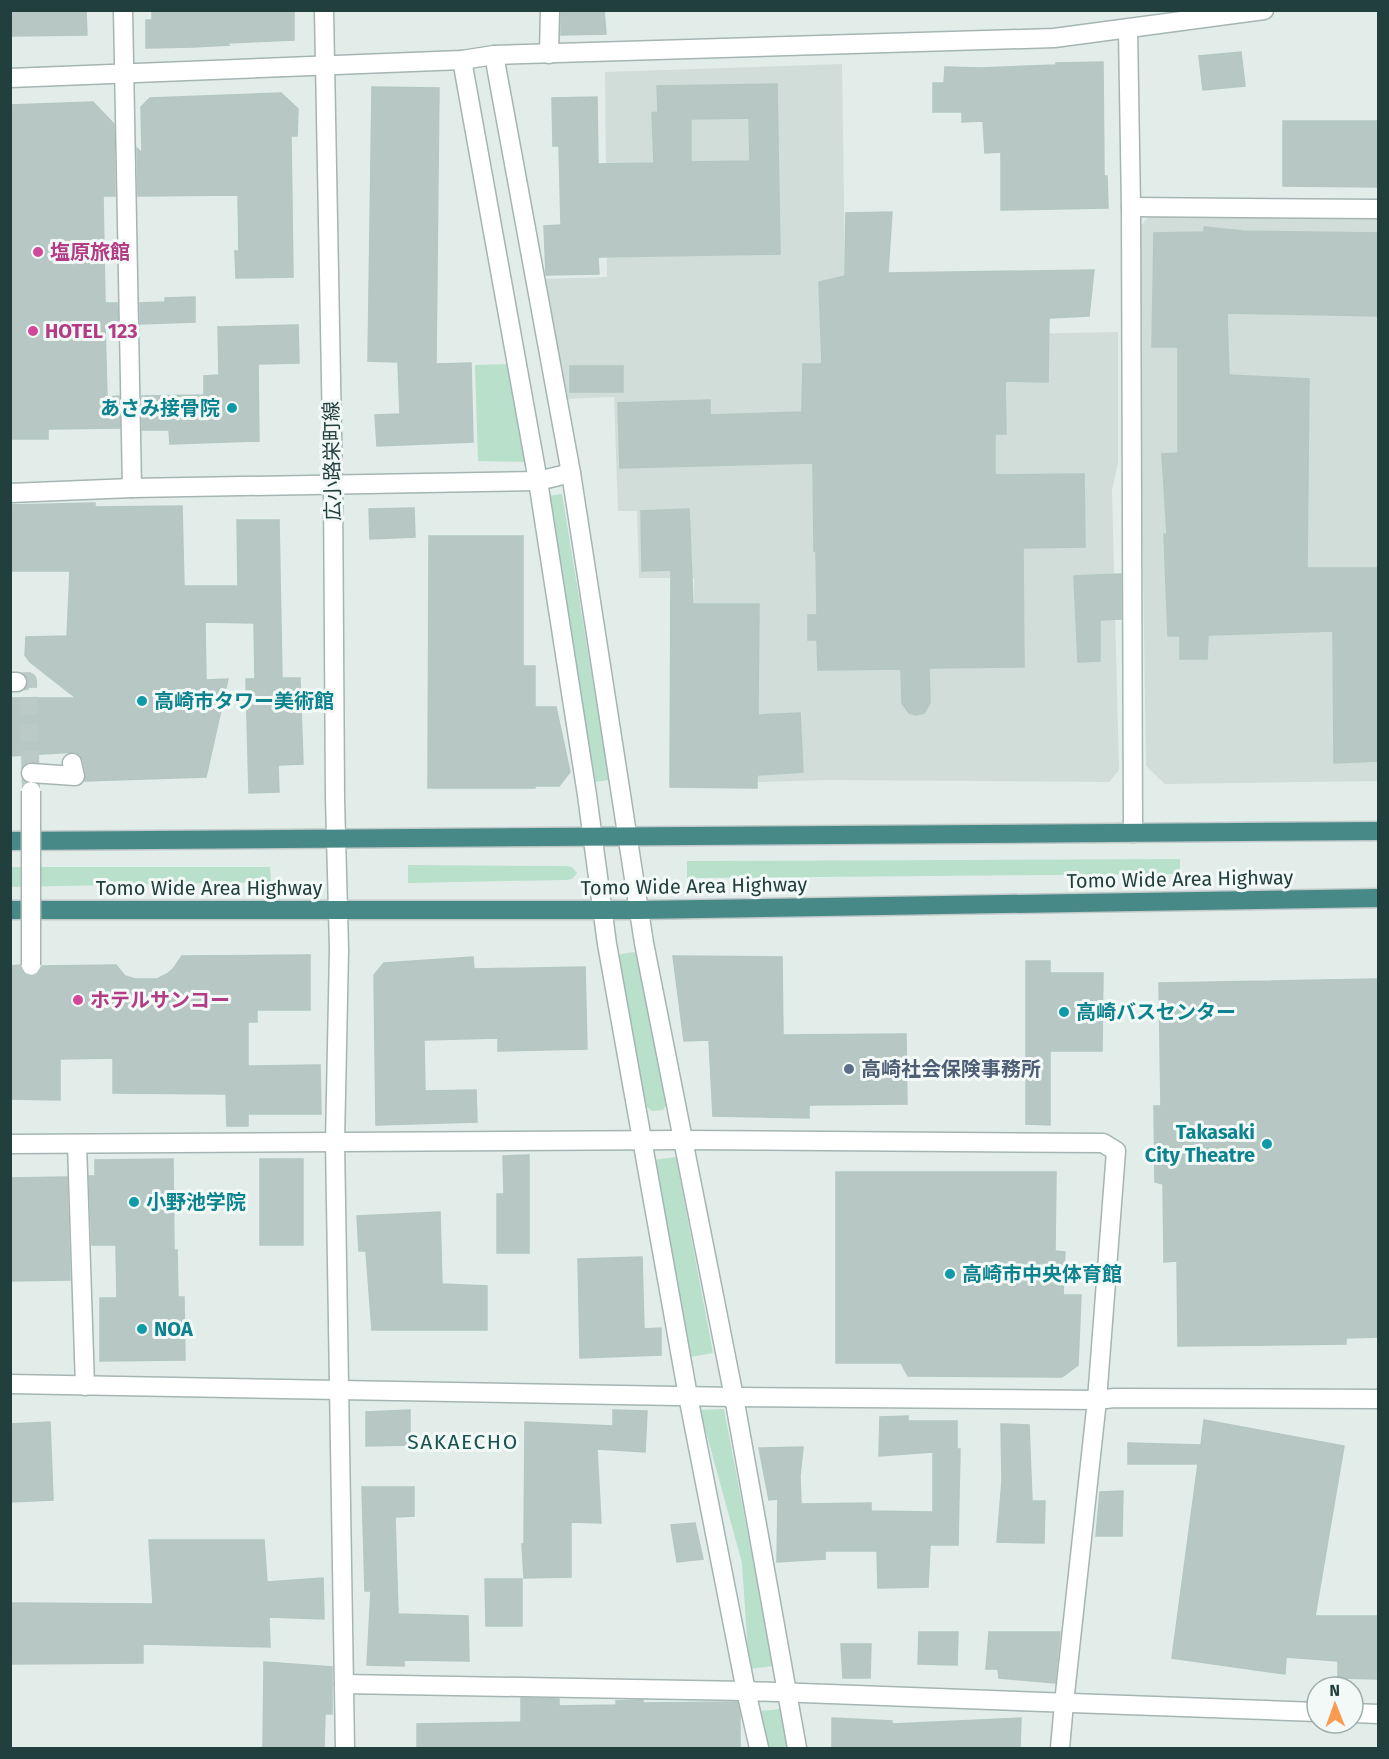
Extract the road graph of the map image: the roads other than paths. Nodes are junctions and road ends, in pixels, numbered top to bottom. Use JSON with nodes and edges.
{"nodes":[{"id":1,"x":123,"y":10,"type":"edge"},
{"id":2,"x":324,"y":10,"type":"edge"},
{"id":3,"x":550,"y":10,"type":"edge"},
{"id":4,"x":1264,"y":10,"type":"edge"},
{"id":5,"x":1128,"y":30,"type":"junction"},
{"id":6,"x":549,"y":54,"type":"junction"},
{"id":7,"x":494,"y":55,"type":"junction"},
{"id":8,"x":462,"y":60,"type":"junction"},
{"id":9,"x":325,"y":66,"type":"junction"},
{"id":10,"x":124,"y":74,"type":"junction"},
{"id":11,"x":10,"y":78,"type":"edge"},
{"id":12,"x":1131,"y":207,"type":"junction"},
{"id":13,"x":1378,"y":209,"type":"edge"},
{"id":14,"x":571,"y":473,"type":"junction"},
{"id":15,"x":538,"y":481,"type":"junction"},
{"id":16,"x":333,"y":485,"type":"junction"},
{"id":17,"x":132,"y":488,"type":"junction"},
{"id":18,"x":10,"y":493,"type":"edge"},
{"id":19,"x":72,"y":763,"type":"dead end"},
{"id":20,"x":1378,"y":831,"type":"edge"},
{"id":21,"x":1133,"y":833,"type":"junction"},
{"id":22,"x":593,"y":837,"type":"junction"},
{"id":23,"x":627,"y":837,"type":"junction"},
{"id":24,"x":336,"y":839,"type":"junction"},
{"id":25,"x":10,"y":841,"type":"edge"},
{"id":26,"x":1378,"y":898,"type":"edge"},
{"id":27,"x":10,"y":910,"type":"edge"},
{"id":28,"x":603,"y":910,"type":"junction"},
{"id":29,"x":639,"y":910,"type":"junction"},
{"id":30,"x":338,"y":911,"type":"junction"},
{"id":31,"x":32,"y":965,"type":"dead end"},
{"id":32,"x":642,"y":1140,"type":"junction"},
{"id":33,"x":682,"y":1140,"type":"junction"},
{"id":34,"x":335,"y":1142,"type":"junction"},
{"id":35,"x":10,"y":1144,"type":"edge"},
{"id":36,"x":77,"y":1144,"type":"junction"},
{"id":37,"x":10,"y":1384,"type":"edge"},
{"id":38,"x":86,"y":1386,"type":"junction"},
{"id":39,"x":338,"y":1391,"type":"junction"},
{"id":40,"x":688,"y":1396,"type":"junction"},
{"id":41,"x":734,"y":1397,"type":"junction"},
{"id":42,"x":1097,"y":1400,"type":"junction"},
{"id":43,"x":1378,"y":1400,"type":"edge"},
{"id":44,"x":344,"y":1684,"type":"junction"},
{"id":45,"x":746,"y":1691,"type":"junction"},
{"id":46,"x":786,"y":1694,"type":"junction"},
{"id":47,"x":1064,"y":1703,"type":"junction"},
{"id":48,"x":1305,"y":1712,"type":"edge"},
{"id":49,"x":345,"y":1749,"type":"edge"},
{"id":50,"x":759,"y":1749,"type":"edge"},
{"id":51,"x":797,"y":1749,"type":"edge"},
{"id":52,"x":1060,"y":1749,"type":"edge"}],
"edges":[{"from":1,"to":10,"type":"street"},
{"from":2,"to":9,"type":"street","name":"広小路栄町線"},
{"from":3,"to":6,"type":"street"},
{"from":4,"to":5,"type":"street"},
{"from":5,"to":6,"type":"street"},
{"from":5,"to":12,"type":"street"},
{"from":6,"to":7,"type":"street"},
{"from":7,"to":8,"type":"street"},
{"from":7,"to":14,"type":"street"},
{"from":8,"to":9,"type":"street"},
{"from":8,"to":15,"type":"street"},
{"from":9,"to":10,"type":"street"},
{"from":9,"to":16,"type":"street","name":"広小路栄町線"},
{"from":10,"to":11,"type":"street"},
{"from":10,"to":17,"type":"street"},
{"from":12,"to":13,"type":"street"},
{"from":12,"to":21,"type":"street"},
{"from":14,"to":15,"type":"street"},
{"from":14,"to":23,"type":"street"},
{"from":15,"to":16,"type":"street"},
{"from":15,"to":22,"type":"street"},
{"from":16,"to":17,"type":"street"},
{"from":16,"to":24,"type":"street","name":"広小路栄町線"},
{"from":17,"to":18,"type":"street"},
{"from":19,"to":31,"type":"street","bridge":true},
{"from":20,"to":21,"type":"highway"},
{"from":21,"to":23,"type":"highway"},
{"from":22,"to":23,"type":"highway"},
{"from":22,"to":24,"type":"highway"},
{"from":22,"to":28,"type":"street"},
{"from":23,"to":29,"type":"street"},
{"from":24,"to":25,"type":"highway"},
{"from":24,"to":30,"type":"street","name":"広小路栄町線"},
{"from":26,"to":29,"type":"highway","name":"Tomo Wide Area Highway"},
{"from":27,"to":30,"type":"highway","name":"Tomo Wide Area Highway"},
{"from":28,"to":29,"type":"highway","name":"Tomo Wide Area Highway"},
{"from":28,"to":30,"type":"highway","name":"Tomo Wide Area Highway"},
{"from":28,"to":32,"type":"street"},
{"from":29,"to":33,"type":"street"},
{"from":30,"to":34,"type":"street","name":"広小路栄町線"},
{"from":32,"to":33,"type":"street"},
{"from":32,"to":34,"type":"street"},
{"from":32,"to":40,"type":"street"},
{"from":33,"to":41,"type":"street"},
{"from":33,"to":42,"type":"street"},
{"from":34,"to":36,"type":"street"},
{"from":34,"to":39,"type":"street","name":"広小路栄町線"},
{"from":35,"to":36,"type":"street"},
{"from":36,"to":38,"type":"street"},
{"from":37,"to":38,"type":"street"},
{"from":38,"to":39,"type":"street"},
{"from":39,"to":40,"type":"street"},
{"from":39,"to":44,"type":"street","name":"広小路栄町線"},
{"from":40,"to":41,"type":"street"},
{"from":40,"to":45,"type":"street"},
{"from":41,"to":42,"type":"street"},
{"from":41,"to":46,"type":"street"},
{"from":42,"to":43,"type":"street"},
{"from":42,"to":47,"type":"street"},
{"from":44,"to":45,"type":"street"},
{"from":44,"to":49,"type":"street","name":"広小路栄町線"},
{"from":45,"to":46,"type":"street"},
{"from":45,"to":50,"type":"street"},
{"from":46,"to":47,"type":"street"},
{"from":46,"to":51,"type":"street"},
{"from":47,"to":48,"type":"street"},
{"from":47,"to":52,"type":"street"}]}
